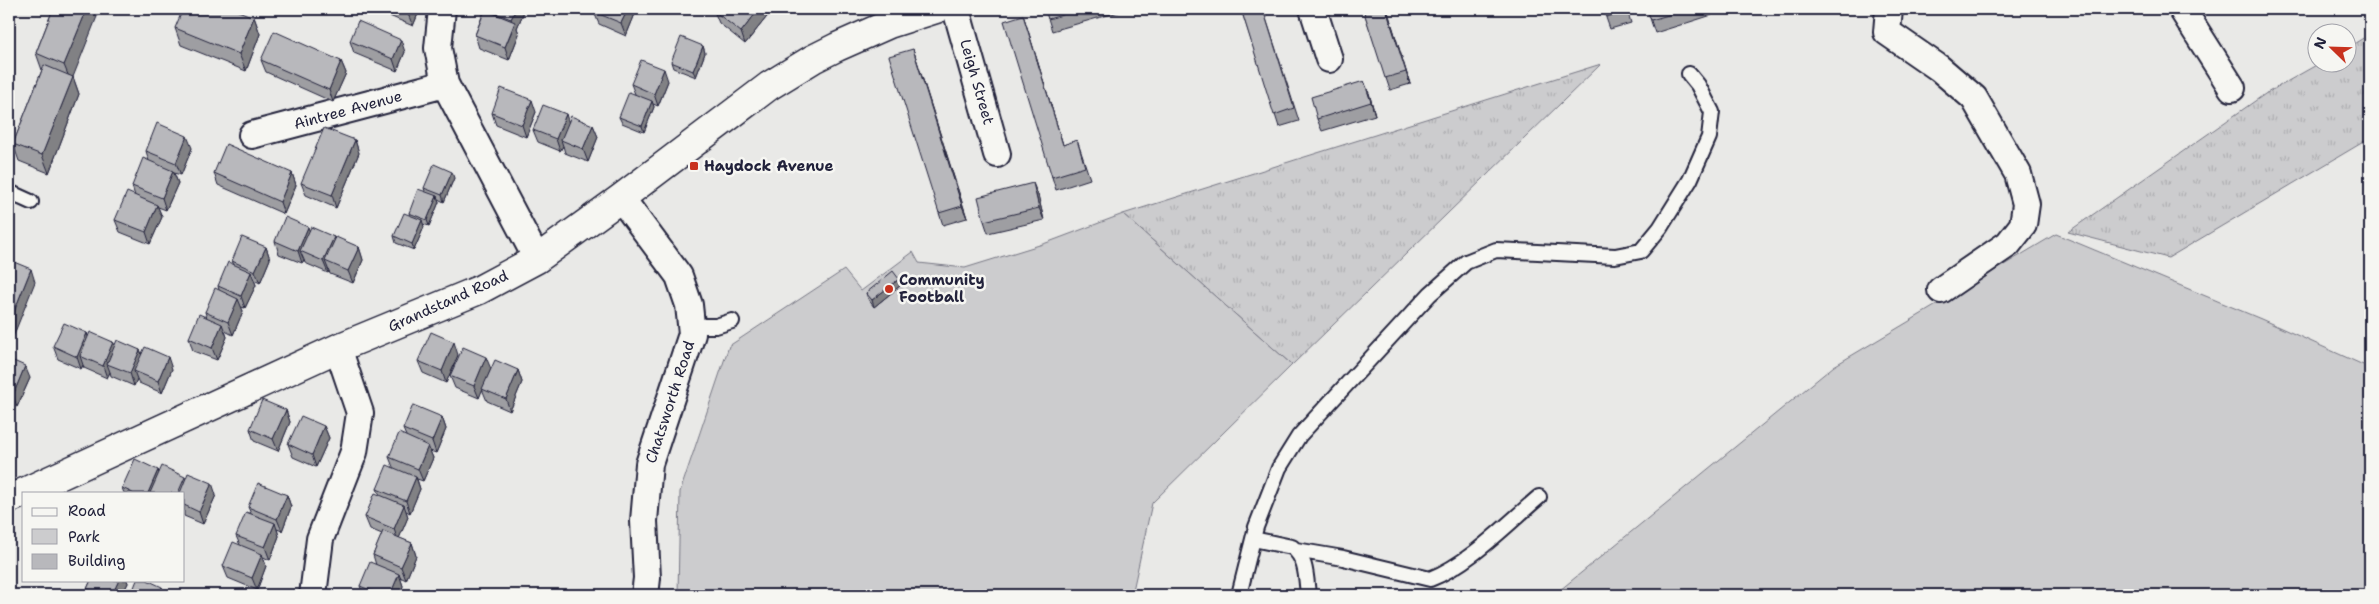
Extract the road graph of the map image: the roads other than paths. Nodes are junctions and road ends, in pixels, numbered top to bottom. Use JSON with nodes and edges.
{"nodes":[{"id":1,"x":442,"y":9,"type":"edge"},
{"id":2,"x":936,"y":9,"type":"edge"},
{"id":3,"x":956,"y":9,"type":"edge"},
{"id":4,"x":1313,"y":9,"type":"edge"},
{"id":5,"x":1889,"y":9,"type":"edge"},
{"id":6,"x":2182,"y":9,"type":"edge"},
{"id":7,"x":1329,"y":59,"type":"dead end"},
{"id":8,"x":1689,"y":74,"type":"dead end"},
{"id":9,"x":445,"y":84,"type":"junction"},
{"id":10,"x":2232,"y":88,"type":"dead end"},
{"id":11,"x":252,"y":135,"type":"dead end"},
{"id":12,"x":997,"y":154,"type":"dead end"},
{"id":13,"x":9,"y":192,"type":"edge"},
{"id":14,"x":621,"y":198,"type":"junction"},
{"id":15,"x":31,"y":202,"type":"dead end"},
{"id":16,"x":537,"y":259,"type":"junction"},
{"id":17,"x":1941,"y":290,"type":"dead end"},
{"id":18,"x":732,"y":321,"type":"dead end"},
{"id":19,"x":691,"y":326,"type":"junction"},
{"id":20,"x":338,"y":348,"type":"junction"},
{"id":21,"x":24,"y":492,"type":"edge"},
{"id":22,"x":22,"y":493,"type":"edge"},
{"id":23,"x":1539,"y":497,"type":"dead end"},
{"id":24,"x":9,"y":499,"type":"edge"},
{"id":25,"x":1253,"y":539,"type":"junction"},
{"id":26,"x":1296,"y":550,"type":"junction"},
{"id":27,"x":313,"y":595,"type":"edge"},
{"id":28,"x":645,"y":595,"type":"edge"},
{"id":29,"x":1239,"y":595,"type":"edge"},
{"id":30,"x":1308,"y":595,"type":"edge"}],
"edges":[{"from":1,"to":9,"type":"street"},
{"from":2,"to":14,"type":"street","name":"Grandstand Road"},
{"from":3,"to":12,"type":"street","name":"Leigh Street"},
{"from":4,"to":7,"type":"street"},
{"from":5,"to":17,"type":"street"},
{"from":6,"to":10,"type":"street"},
{"from":8,"to":25,"type":"lane"},
{"from":9,"to":11,"type":"street","name":"Aintree Avenue"},
{"from":9,"to":16,"type":"street"},
{"from":13,"to":15,"type":"lane"},
{"from":14,"to":16,"type":"street","name":"Grandstand Road"},
{"from":14,"to":19,"type":"street","name":"Chatsworth Road"},
{"from":16,"to":20,"type":"street","name":"Grandstand Road"},
{"from":18,"to":19,"type":"lane"},
{"from":19,"to":28,"type":"street","name":"Chatsworth Road"},
{"from":20,"to":21,"type":"street","name":"Grandstand Road"},
{"from":20,"to":27,"type":"street"},
{"from":22,"to":24,"type":"street","name":"Grandstand Road"},
{"from":23,"to":26,"type":"lane"},
{"from":25,"to":26,"type":"lane"},
{"from":25,"to":29,"type":"lane"},
{"from":26,"to":30,"type":"lane"}]}
